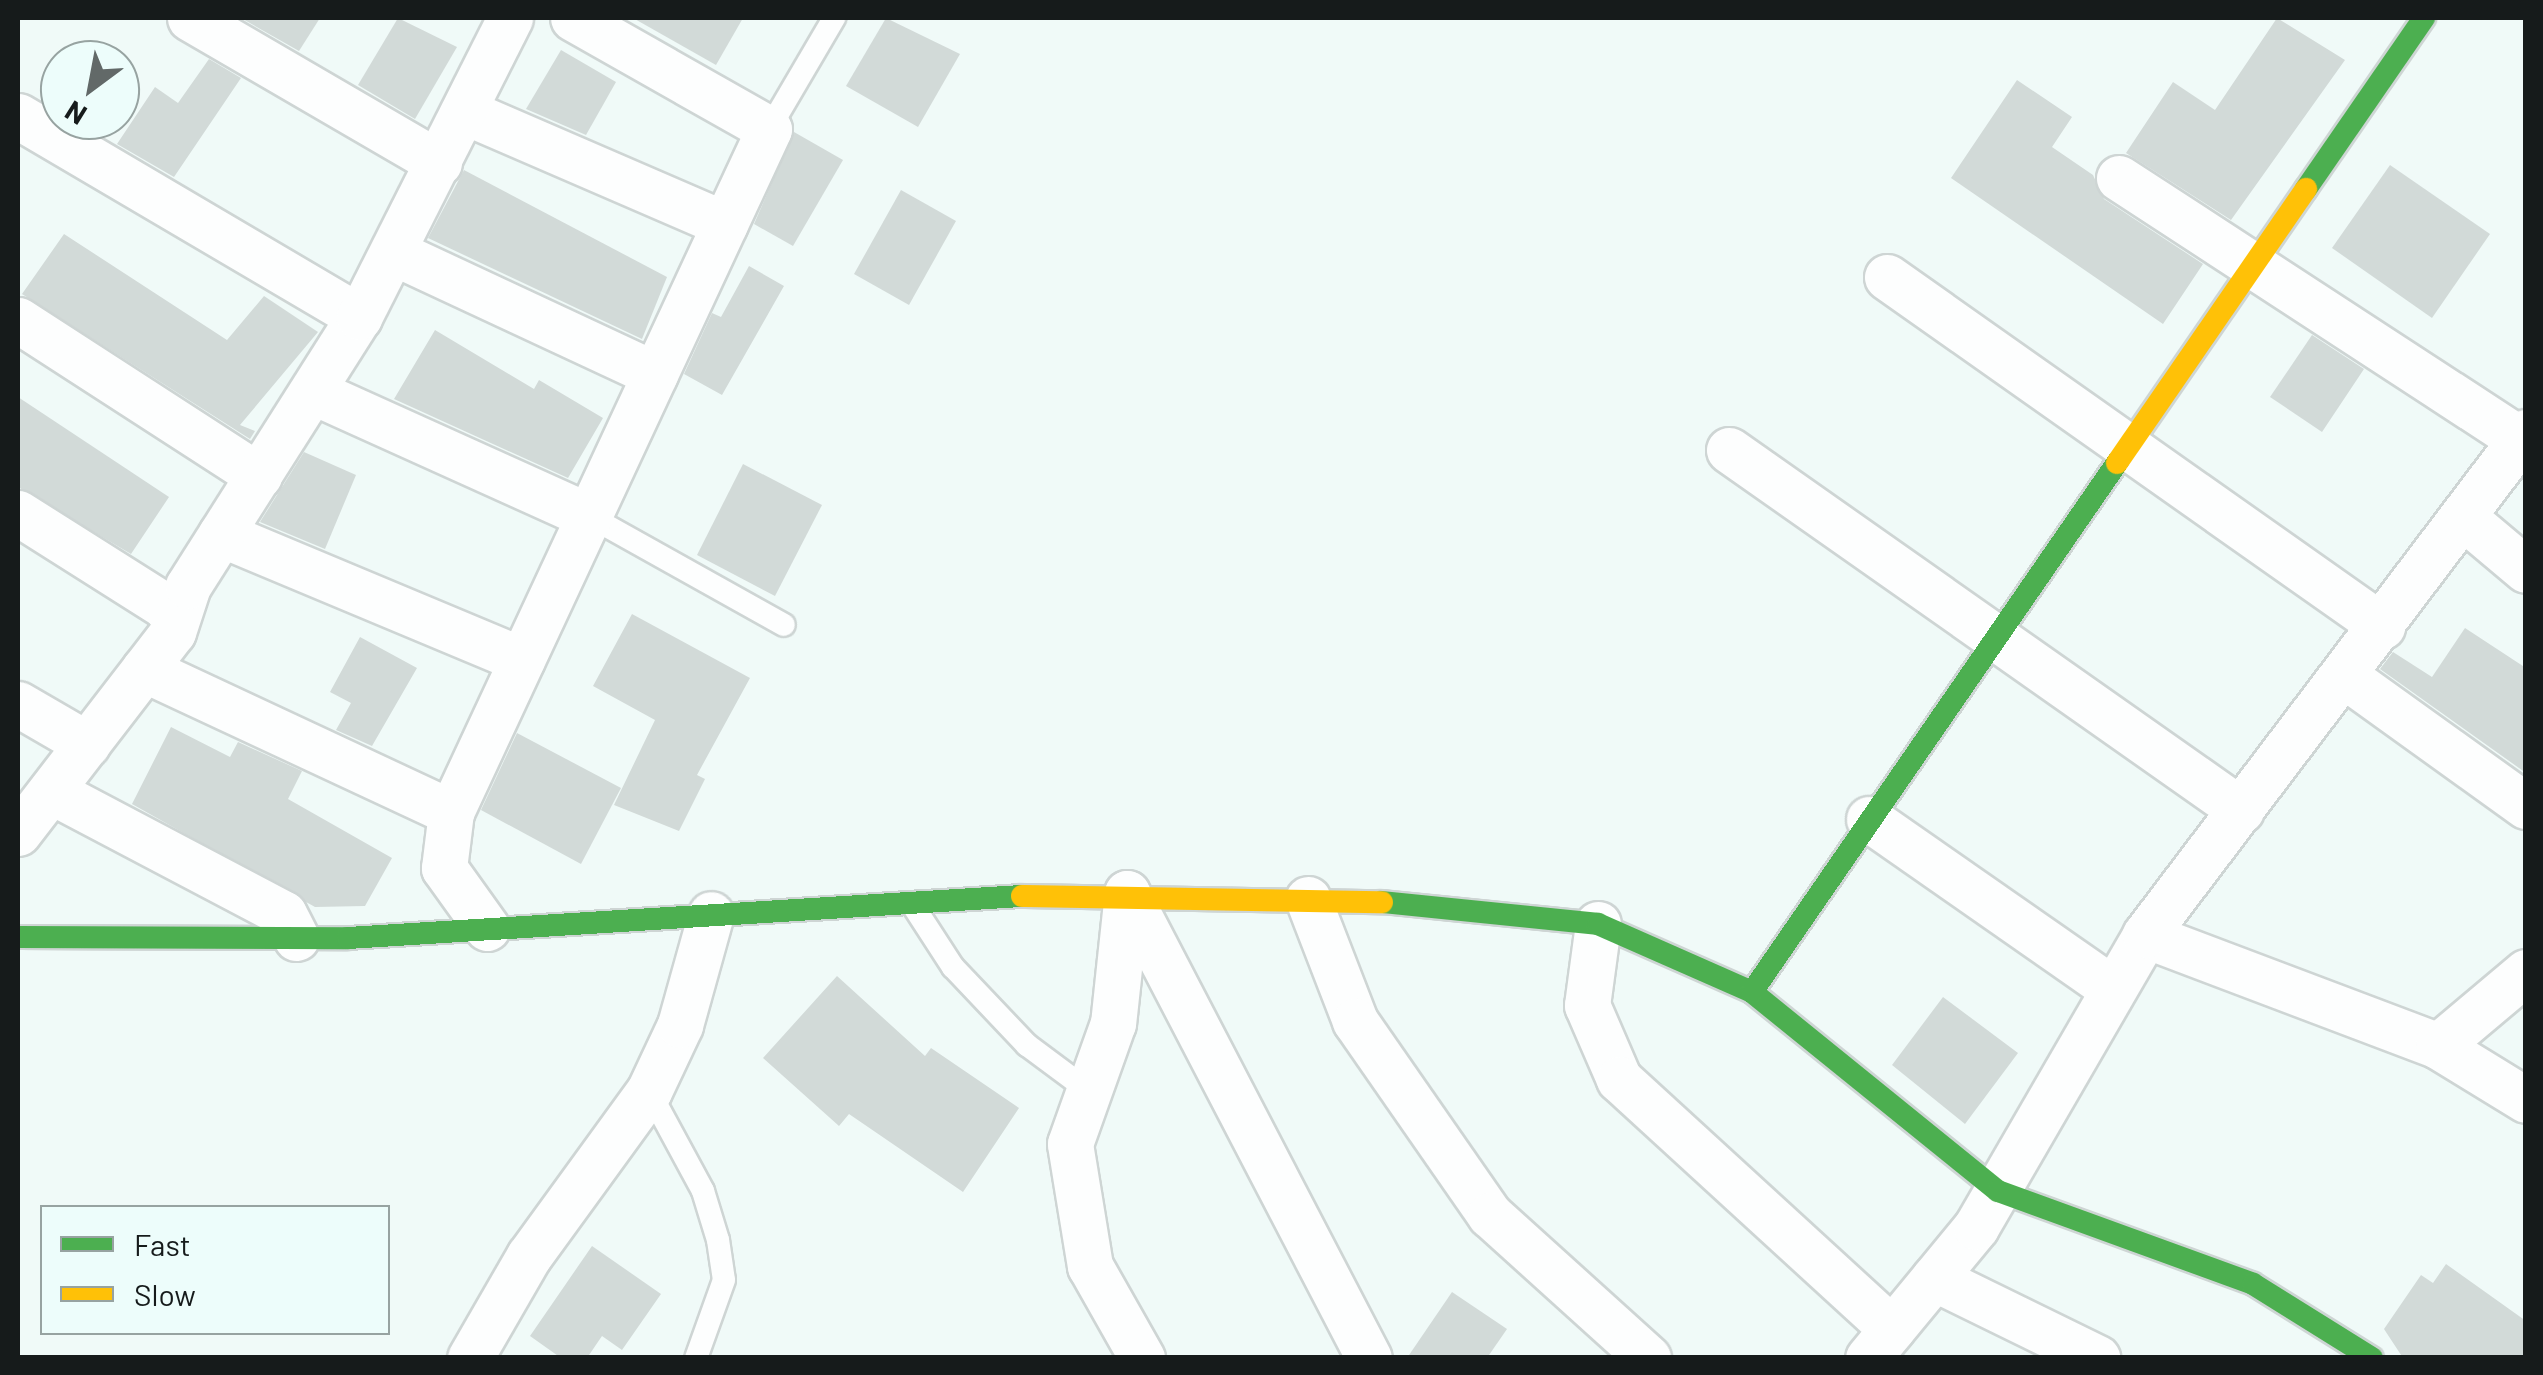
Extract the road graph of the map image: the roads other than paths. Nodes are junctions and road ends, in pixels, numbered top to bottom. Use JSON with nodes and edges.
{"nodes":[{"id":1,"x":190,"y":18,"type":"edge"},
{"id":2,"x":510,"y":18,"type":"edge"},
{"id":3,"x":573,"y":18,"type":"edge"},
{"id":4,"x":834,"y":18,"type":"edge"},
{"id":5,"x":2424,"y":18,"type":"edge"},
{"id":6,"x":466,"y":112,"type":"junction"},
{"id":7,"x":18,"y":116,"type":"edge"},
{"id":8,"x":769,"y":129,"type":"junction"},
{"id":9,"x":439,"y":163,"type":"junction"},
{"id":10,"x":2118,"y":178,"type":"dead end"},
{"id":11,"x":726,"y":224,"type":"junction"},
{"id":12,"x":393,"y":252,"type":"junction"},
{"id":13,"x":2253,"y":265,"type":"junction"},
{"id":14,"x":1887,"y":278,"type":"dead end"},
{"id":15,"x":359,"y":317,"type":"junction"},
{"id":16,"x":18,"y":320,"type":"edge"},
{"id":17,"x":655,"y":374,"type":"junction"},
{"id":18,"x":314,"y":392,"type":"junction"},
{"id":19,"x":2523,"y":436,"type":"edge"},
{"id":20,"x":2129,"y":444,"type":"junction"},
{"id":21,"x":1729,"y":450,"type":"dead end"},
{"id":22,"x":259,"y":476,"type":"junction"},
{"id":23,"x":18,"y":512,"type":"edge"},
{"id":24,"x":589,"y":516,"type":"junction"},
{"id":25,"x":2463,"y":516,"type":"junction"},
{"id":26,"x":221,"y":534,"type":"junction"},
{"id":27,"x":2526,"y":570,"type":"edge"},
{"id":28,"x":174,"y":620,"type":"junction"},
{"id":29,"x":784,"y":625,"type":"dead end"},
{"id":30,"x":2382,"y":626,"type":"junction"},
{"id":31,"x":1997,"y":636,"type":"junction"},
{"id":32,"x":522,"y":660,"type":"junction"},
{"id":33,"x":144,"y":669,"type":"junction"},
{"id":34,"x":2345,"y":676,"type":"junction"},
{"id":35,"x":18,"y":704,"type":"edge"},
{"id":36,"x":87,"y":744,"type":"junction"},
{"id":37,"x":51,"y":790,"type":"junction"},
{"id":38,"x":2526,"y":806,"type":"edge"},
{"id":39,"x":2242,"y":810,"type":"junction"},
{"id":40,"x":450,"y":812,"type":"junction"},
{"id":41,"x":1870,"y":819,"type":"junction"},
{"id":42,"x":18,"y":832,"type":"edge"},
{"id":43,"x":1126,"y":893,"type":"junction"},
{"id":44,"x":1308,"y":899,"type":"junction"},
{"id":45,"x":911,"y":902,"type":"junction"},
{"id":46,"x":712,"y":914,"type":"junction"},
{"id":47,"x":1598,"y":924,"type":"junction"},
{"id":48,"x":487,"y":928,"type":"junction"},
{"id":49,"x":2145,"y":935,"type":"junction"},
{"id":50,"x":18,"y":937,"type":"edge"},
{"id":51,"x":296,"y":938,"type":"junction"},
{"id":52,"x":2526,"y":972,"type":"edge"},
{"id":53,"x":2114,"y":989,"type":"junction"},
{"id":54,"x":1752,"y":992,"type":"junction"},
{"id":55,"x":2438,"y":1046,"type":"junction"},
{"id":56,"x":649,"y":1091,"type":"junction"},
{"id":57,"x":1089,"y":1092,"type":"junction"},
{"id":58,"x":2526,"y":1100,"type":"edge"},
{"id":59,"x":1998,"y":1191,"type":"junction"},
{"id":60,"x":1934,"y":1278,"type":"junction"},
{"id":61,"x":1880,"y":1343,"type":"edge"},
{"id":62,"x":470,"y":1358,"type":"edge"},
{"id":63,"x":696,"y":1358,"type":"edge"},
{"id":64,"x":1142,"y":1358,"type":"edge"},
{"id":65,"x":1369,"y":1358,"type":"edge"},
{"id":66,"x":1648,"y":1358,"type":"edge"},
{"id":67,"x":2097,"y":1358,"type":"edge"},
{"id":68,"x":2372,"y":1358,"type":"edge"}],
"edges":[{"from":1,"to":9,"type":"street"},
{"from":2,"to":6,"type":"street"},
{"from":3,"to":8,"type":"street"},
{"from":4,"to":8,"type":"lane"},
{"from":5,"to":13,"type":"street"},
{"from":6,"to":9,"type":"street"},
{"from":6,"to":11,"type":"street"},
{"from":7,"to":15,"type":"street"},
{"from":8,"to":11,"type":"street"},
{"from":9,"to":12,"type":"street"},
{"from":10,"to":13,"type":"street"},
{"from":11,"to":17,"type":"street"},
{"from":12,"to":15,"type":"street"},
{"from":12,"to":17,"type":"street"},
{"from":13,"to":19,"type":"street"},
{"from":13,"to":20,"type":"street"},
{"from":14,"to":20,"type":"street"},
{"from":15,"to":18,"type":"street"},
{"from":16,"to":22,"type":"street"},
{"from":17,"to":24,"type":"street"},
{"from":18,"to":22,"type":"street"},
{"from":18,"to":24,"type":"street"},
{"from":19,"to":25,"type":"street"},
{"from":20,"to":30,"type":"street"},
{"from":20,"to":31,"type":"street"},
{"from":21,"to":31,"type":"street"},
{"from":22,"to":26,"type":"street"},
{"from":23,"to":28,"type":"street"},
{"from":24,"to":29,"type":"lane"},
{"from":24,"to":32,"type":"street"},
{"from":25,"to":27,"type":"street"},
{"from":25,"to":30,"type":"street"},
{"from":26,"to":28,"type":"street"},
{"from":26,"to":32,"type":"street"},
{"from":28,"to":33,"type":"street"},
{"from":30,"to":34,"type":"street"},
{"from":31,"to":39,"type":"street"},
{"from":31,"to":41,"type":"street"},
{"from":32,"to":40,"type":"street"},
{"from":33,"to":36,"type":"street"},
{"from":33,"to":40,"type":"street"},
{"from":34,"to":38,"type":"street"},
{"from":34,"to":39,"type":"street"},
{"from":35,"to":36,"type":"street"},
{"from":36,"to":37,"type":"street"},
{"from":37,"to":42,"type":"street"},
{"from":37,"to":51,"type":"street"},
{"from":39,"to":49,"type":"street"},
{"from":40,"to":48,"type":"street"},
{"from":41,"to":53,"type":"street"},
{"from":41,"to":54,"type":"street"},
{"from":43,"to":44,"type":"street"},
{"from":43,"to":45,"type":"street"},
{"from":43,"to":57,"type":"street"},
{"from":43,"to":65,"type":"street"},
{"from":44,"to":47,"type":"street"},
{"from":44,"to":66,"type":"street"},
{"from":45,"to":46,"type":"street"},
{"from":45,"to":57,"type":"lane"},
{"from":46,"to":48,"type":"street"},
{"from":46,"to":56,"type":"street"},
{"from":47,"to":54,"type":"street"},
{"from":47,"to":61,"type":"street"},
{"from":48,"to":51,"type":"street"},
{"from":49,"to":53,"type":"street"},
{"from":49,"to":55,"type":"street"},
{"from":50,"to":51,"type":"street"},
{"from":52,"to":55,"type":"street"},
{"from":53,"to":59,"type":"street"},
{"from":54,"to":59,"type":"street"},
{"from":55,"to":58,"type":"street"},
{"from":56,"to":62,"type":"street"},
{"from":56,"to":63,"type":"lane"},
{"from":57,"to":64,"type":"street"},
{"from":59,"to":60,"type":"street"},
{"from":59,"to":68,"type":"street"},
{"from":60,"to":61,"type":"street"},
{"from":60,"to":67,"type":"street"}]}
